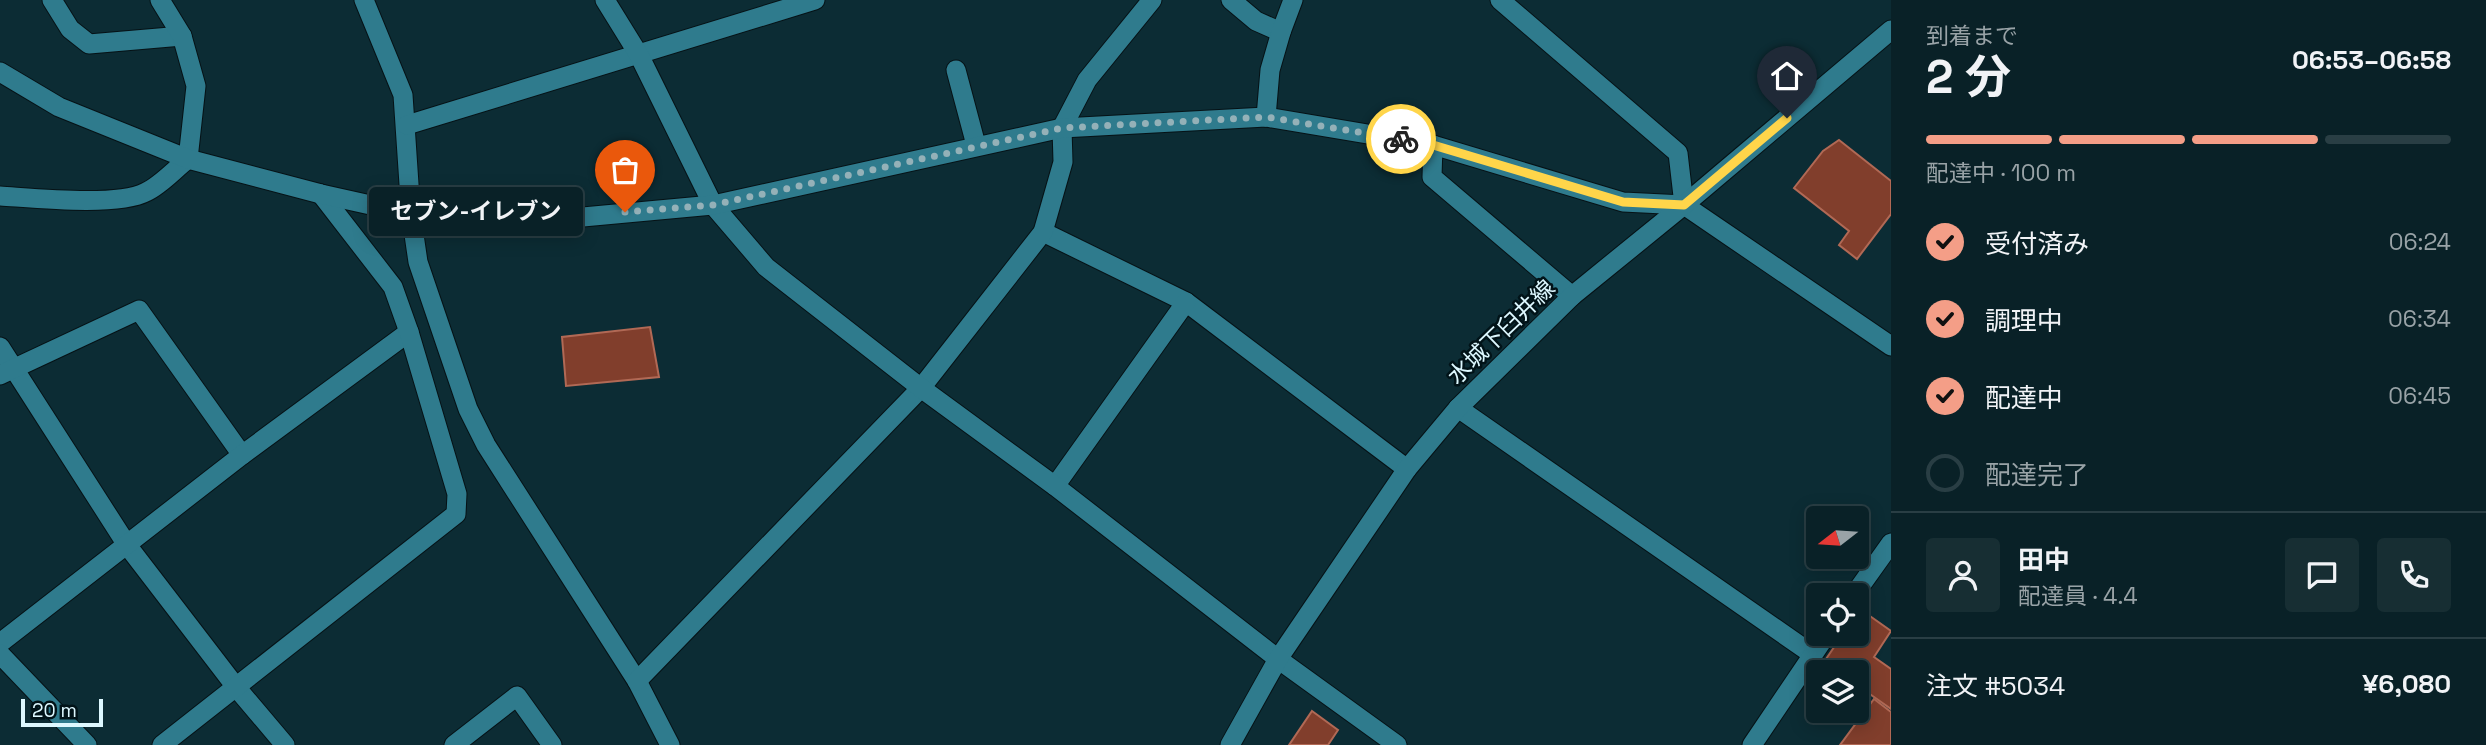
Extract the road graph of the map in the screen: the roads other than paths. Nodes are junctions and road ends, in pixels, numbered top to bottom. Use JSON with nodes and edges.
{"nodes":[{"id":1,"x":52,"y":0,"type":"edge"},
{"id":2,"x":160,"y":0,"type":"edge"},
{"id":3,"x":364,"y":0,"type":"edge"},
{"id":4,"x":605,"y":0,"type":"edge"},
{"id":5,"x":815,"y":0,"type":"edge"},
{"id":6,"x":1152,"y":0,"type":"edge"},
{"id":7,"x":1231,"y":0,"type":"edge"},
{"id":8,"x":1293,"y":0,"type":"edge"},
{"id":9,"x":1500,"y":0,"type":"edge"},
{"id":10,"x":1891,"y":30,"type":"edge"},
{"id":11,"x":1281,"y":32,"type":"junction"},
{"id":12,"x":183,"y":36,"type":"junction"},
{"id":13,"x":639,"y":55,"type":"junction"},
{"id":14,"x":957,"y":70,"type":"dead end"},
{"id":15,"x":0,"y":72,"type":"edge"},
{"id":16,"x":1266,"y":117,"type":"junction"},
{"id":17,"x":407,"y":125,"type":"junction"},
{"id":18,"x":1062,"y":128,"type":"junction"},
{"id":19,"x":976,"y":145,"type":"junction"},
{"id":20,"x":1433,"y":145,"type":"junction"},
{"id":21,"x":188,"y":159,"type":"junction"},
{"id":22,"x":321,"y":194,"type":"junction"},
{"id":23,"x":0,"y":196,"type":"edge"},
{"id":24,"x":713,"y":205,"type":"junction"},
{"id":25,"x":1684,"y":205,"type":"junction"},
{"id":26,"x":411,"y":214,"type":"junction"},
{"id":27,"x":1043,"y":232,"type":"junction"},
{"id":28,"x":1572,"y":296,"type":"junction"},
{"id":29,"x":1186,"y":302,"type":"junction"},
{"id":30,"x":409,"y":332,"type":"junction"},
{"id":31,"x":1891,"y":346,"type":"edge"},
{"id":32,"x":0,"y":347,"type":"edge"},
{"id":33,"x":7,"y":372,"type":"edge"},
{"id":34,"x":921,"y":388,"type":"junction"},
{"id":35,"x":1458,"y":408,"type":"junction"},
{"id":36,"x":242,"y":456,"type":"junction"},
{"id":37,"x":1407,"y":470,"type":"junction"},
{"id":38,"x":1055,"y":486,"type":"junction"},
{"id":39,"x":1891,"y":543,"type":"edge"},
{"id":40,"x":127,"y":544,"type":"junction"},
{"id":41,"x":1863,"y":583,"type":"edge"},
{"id":42,"x":0,"y":643,"type":"edge"},
{"id":43,"x":1818,"y":646,"type":"edge"},
{"id":44,"x":0,"y":654,"type":"edge"},
{"id":45,"x":1812,"y":654,"type":"junction"},
{"id":46,"x":1278,"y":659,"type":"junction"},
{"id":47,"x":637,"y":681,"type":"junction"},
{"id":48,"x":236,"y":687,"type":"junction"},
{"id":49,"x":87,"y":745,"type":"edge"},
{"id":50,"x":162,"y":745,"type":"edge"},
{"id":51,"x":285,"y":745,"type":"edge"},
{"id":52,"x":454,"y":745,"type":"edge"},
{"id":53,"x":552,"y":745,"type":"edge"},
{"id":54,"x":670,"y":745,"type":"edge"},
{"id":55,"x":1230,"y":745,"type":"edge"},
{"id":56,"x":1397,"y":745,"type":"edge"},
{"id":57,"x":1752,"y":745,"type":"edge"}],
"edges":[{"from":1,"to":12,"type":"street"},
{"from":2,"to":12,"type":"street"},
{"from":3,"to":17,"type":"street"},
{"from":4,"to":13,"type":"street"},
{"from":5,"to":13,"type":"street"},
{"from":6,"to":18,"type":"street"},
{"from":7,"to":11,"type":"street"},
{"from":8,"to":11,"type":"street"},
{"from":9,"to":25,"type":"street"},
{"from":10,"to":25,"type":"street","name":"水城下臼井線"},
{"from":11,"to":16,"type":"street"},
{"from":12,"to":21,"type":"street"},
{"from":13,"to":17,"type":"street"},
{"from":13,"to":24,"type":"street"},
{"from":14,"to":19,"type":"street"},
{"from":15,"to":21,"type":"street"},
{"from":16,"to":18,"type":"street"},
{"from":16,"to":20,"type":"street"},
{"from":17,"to":26,"type":"street"},
{"from":18,"to":19,"type":"street"},
{"from":18,"to":27,"type":"street"},
{"from":19,"to":24,"type":"street"},
{"from":20,"to":25,"type":"street"},
{"from":20,"to":28,"type":"street"},
{"from":21,"to":22,"type":"street"},
{"from":21,"to":23,"type":"street"},
{"from":22,"to":26,"type":"street"},
{"from":22,"to":30,"type":"street"},
{"from":24,"to":26,"type":"street"},
{"from":24,"to":34,"type":"street"},
{"from":25,"to":28,"type":"street","name":"水城下臼井線"},
{"from":25,"to":31,"type":"street"},
{"from":26,"to":47,"type":"street"},
{"from":27,"to":29,"type":"street"},
{"from":27,"to":34,"type":"street"},
{"from":28,"to":35,"type":"street","name":"水城下臼井線"},
{"from":29,"to":37,"type":"street"},
{"from":29,"to":38,"type":"street"},
{"from":30,"to":36,"type":"street"},
{"from":30,"to":48,"type":"street"},
{"from":32,"to":33,"type":"street"},
{"from":33,"to":36,"type":"street"},
{"from":33,"to":40,"type":"street"},
{"from":34,"to":38,"type":"street"},
{"from":34,"to":47,"type":"street"},
{"from":35,"to":37,"type":"street","name":"水城下臼井線"},
{"from":35,"to":45,"type":"street"},
{"from":36,"to":40,"type":"street"},
{"from":37,"to":46,"type":"street","name":"水城下臼井線"},
{"from":38,"to":46,"type":"street"},
{"from":39,"to":41,"type":"street"},
{"from":40,"to":42,"type":"street"},
{"from":40,"to":48,"type":"street"},
{"from":43,"to":45,"type":"street"},
{"from":44,"to":49,"type":"street"},
{"from":45,"to":57,"type":"street"},
{"from":46,"to":55,"type":"street","name":"水城下臼井線"},
{"from":46,"to":56,"type":"street"},
{"from":47,"to":54,"type":"street"},
{"from":48,"to":50,"type":"street"},
{"from":48,"to":51,"type":"street"},
{"from":52,"to":53,"type":"street"}]}
